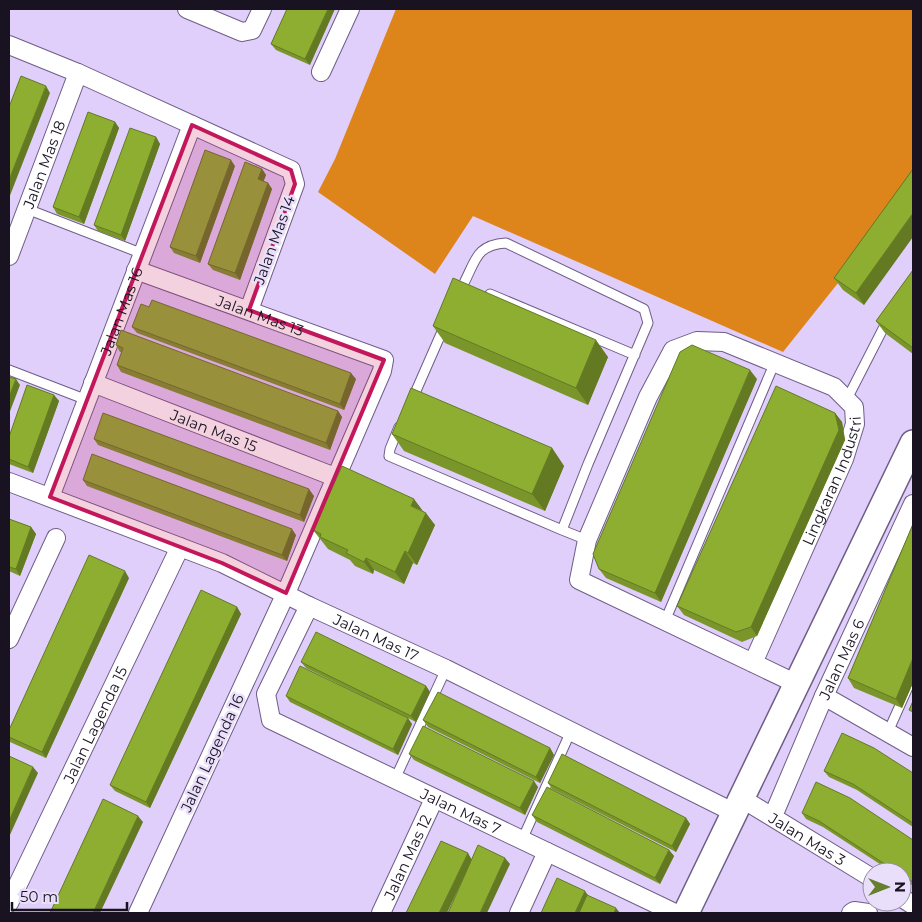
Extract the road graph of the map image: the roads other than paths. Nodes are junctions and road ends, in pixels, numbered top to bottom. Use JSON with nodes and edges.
{"nodes":[{"id":1,"x":187,"y":9,"type":"edge"},
{"id":2,"x":262,"y":9,"type":"edge"},
{"id":3,"x":350,"y":9,"type":"edge"},
{"id":4,"x":9,"y":45,"type":"edge"},
{"id":5,"x":321,"y":72,"type":"dead end"},
{"id":6,"x":78,"y":73,"type":"junction"},
{"id":7,"x":192,"y":125,"type":"junction"},
{"id":8,"x":27,"y":209,"type":"junction"},
{"id":9,"x":11,"y":246,"type":"edge"},
{"id":10,"x":140,"y":262,"type":"junction"},
{"id":11,"x":466,"y":288,"type":"edge"},
{"id":12,"x":482,"y":291,"type":"edge"},
{"id":13,"x":895,"y":307,"type":"edge"},
{"id":14,"x":249,"y":310,"type":"junction"},
{"id":15,"x":448,"y":318,"type":"edge"},
{"id":16,"x":635,"y":355,"type":"junction"},
{"id":17,"x":384,"y":360,"type":"joint"},
{"id":18,"x":776,"y":362,"type":"junction"},
{"id":19,"x":9,"y":370,"type":"edge"},
{"id":20,"x":93,"y":383,"type":"junction"},
{"id":21,"x":848,"y":398,"type":"junction"},
{"id":22,"x":87,"y":400,"type":"junction"},
{"id":23,"x":913,"y":443,"type":"edge"},
{"id":24,"x":336,"y":477,"type":"junction"},
{"id":25,"x":9,"y":482,"type":"edge"},
{"id":26,"x":50,"y":498,"type":"junction"},
{"id":27,"x":913,"y":504,"type":"edge"},
{"id":28,"x":562,"y":530,"type":"junction"},
{"id":29,"x":868,"y":537,"type":"junction"},
{"id":30,"x":56,"y":538,"type":"dead end"},
{"id":31,"x":587,"y":540,"type":"junction"},
{"id":32,"x":180,"y":547,"type":"junction"},
{"id":33,"x":892,"y":551,"type":"junction"},
{"id":34,"x":286,"y":593,"type":"junction"},
{"id":35,"x":309,"y":606,"type":"junction"},
{"id":36,"x":15,"y":608,"type":"edge"},
{"id":37,"x":665,"y":621,"type":"junction"},
{"id":38,"x":9,"y":639,"type":"edge"},
{"id":39,"x":753,"y":663,"type":"junction"},
{"id":40,"x":446,"y":669,"type":"junction"},
{"id":41,"x":913,"y":676,"type":"edge"},
{"id":42,"x":797,"y":684,"type":"junction"},
{"id":43,"x":824,"y":696,"type":"junction"},
{"id":44,"x":571,"y":731,"type":"junction"},
{"id":45,"x":888,"y":732,"type":"junction"},
{"id":46,"x":913,"y":747,"type":"edge"},
{"id":47,"x":395,"y":779,"type":"junction"},
{"id":48,"x":434,"y":800,"type":"junction"},
{"id":49,"x":738,"y":806,"type":"junction"},
{"id":50,"x":773,"y":816,"type":"junction"},
{"id":51,"x":522,"y":840,"type":"junction"},
{"id":52,"x":547,"y":852,"type":"junction"},
{"id":53,"x":862,"y":872,"type":"edge"},
{"id":54,"x":9,"y":903,"type":"edge"},
{"id":55,"x":657,"y":909,"type":"edge"},
{"id":56,"x":138,"y":913,"type":"edge"},
{"id":57,"x":381,"y":913,"type":"edge"},
{"id":58,"x":519,"y":913,"type":"edge"},
{"id":59,"x":675,"y":913,"type":"edge"},
{"id":60,"x":686,"y":913,"type":"edge"},
{"id":61,"x":851,"y":913,"type":"edge"},
{"id":62,"x":868,"y":913,"type":"edge"}],
"edges":[{"from":1,"to":2,"type":"street"},
{"from":3,"to":5,"type":"street"},
{"from":4,"to":6,"type":"street"},
{"from":6,"to":7,"type":"street"},
{"from":6,"to":8,"type":"street","name":"Jalan Mas 18"},
{"from":7,"to":10,"type":"street","name":"Jalan Mas 16"},
{"from":7,"to":14,"type":"street","name":"Jalan Mas 14"},
{"from":8,"to":9,"type":"street","name":"Jalan Mas 18"},
{"from":8,"to":10,"type":"lane"},
{"from":10,"to":14,"type":"street","name":"Jalan Mas 13"},
{"from":10,"to":20,"type":"street","name":"Jalan Mas 16"},
{"from":11,"to":16,"type":"lane"},
{"from":12,"to":16,"type":"lane"},
{"from":13,"to":21,"type":"lane"},
{"from":14,"to":17,"type":"street","name":"Jalan Mas 13"},
{"from":15,"to":28,"type":"lane"},
{"from":16,"to":28,"type":"lane"},
{"from":17,"to":24,"type":"street","name":"Jalan Lagenda 16"},
{"from":18,"to":21,"type":"street","name":"Lingkaran Industri"},
{"from":18,"to":31,"type":"street","name":"Lingkaran Industri"},
{"from":18,"to":37,"type":"lane"},
{"from":19,"to":22,"type":"lane"},
{"from":20,"to":22,"type":"street","name":"Jalan Mas 16"},
{"from":20,"to":24,"type":"street","name":"Jalan Mas 15"},
{"from":21,"to":39,"type":"street","name":"Lingkaran Industri"},
{"from":22,"to":26,"type":"street","name":"Jalan Mas 16"},
{"from":23,"to":29,"type":"street"},
{"from":24,"to":34,"type":"street","name":"Jalan Lagenda 16"},
{"from":25,"to":26,"type":"street","name":"Jalan Mas 17"},
{"from":26,"to":32,"type":"street","name":"Jalan Mas 17"},
{"from":27,"to":33,"type":"street","name":"Jalan Mas 6"},
{"from":28,"to":31,"type":"lane"},
{"from":29,"to":33,"type":"street"},
{"from":29,"to":42,"type":"street"},
{"from":30,"to":36,"type":"street"},
{"from":31,"to":37,"type":"street","name":"Lingkaran Industri"},
{"from":32,"to":34,"type":"street","name":"Jalan Mas 17"},
{"from":32,"to":54,"type":"street","name":"Jalan Lagenda 15"},
{"from":33,"to":43,"type":"street","name":"Jalan Mas 6"},
{"from":34,"to":35,"type":"street","name":"Jalan Mas 17"},
{"from":34,"to":56,"type":"street","name":"Jalan Lagenda 16"},
{"from":35,"to":40,"type":"street","name":"Jalan Mas 17"},
{"from":35,"to":47,"type":"street","name":"Jalan Mas 7"},
{"from":36,"to":38,"type":"street"},
{"from":37,"to":39,"type":"street"},
{"from":39,"to":42,"type":"street"},
{"from":40,"to":44,"type":"street","name":"Jalan Mas 17"},
{"from":40,"to":47,"type":"lane"},
{"from":41,"to":45,"type":"lane"},
{"from":42,"to":49,"type":"street"},
{"from":43,"to":45,"type":"street"},
{"from":43,"to":50,"type":"street","name":"Jalan Mas 6"},
{"from":44,"to":49,"type":"street","name":"Jalan Mas 17"},
{"from":44,"to":51,"type":"lane"},
{"from":45,"to":46,"type":"street"},
{"from":47,"to":48,"type":"street","name":"Jalan Mas 7"},
{"from":48,"to":51,"type":"street","name":"Jalan Mas 7"},
{"from":48,"to":57,"type":"street","name":"Jalan Mas 12"},
{"from":49,"to":50,"type":"street","name":"Jalan Mas 3"},
{"from":49,"to":60,"type":"street"},
{"from":50,"to":53,"type":"street","name":"Jalan Mas 3"},
{"from":51,"to":52,"type":"street","name":"Jalan Mas 7"},
{"from":52,"to":55,"type":"street","name":"Jalan Mas 7"},
{"from":52,"to":58,"type":"street"},
{"from":55,"to":59,"type":"street","name":"Jalan Mas 7"},
{"from":61,"to":62,"type":"street"}]}
